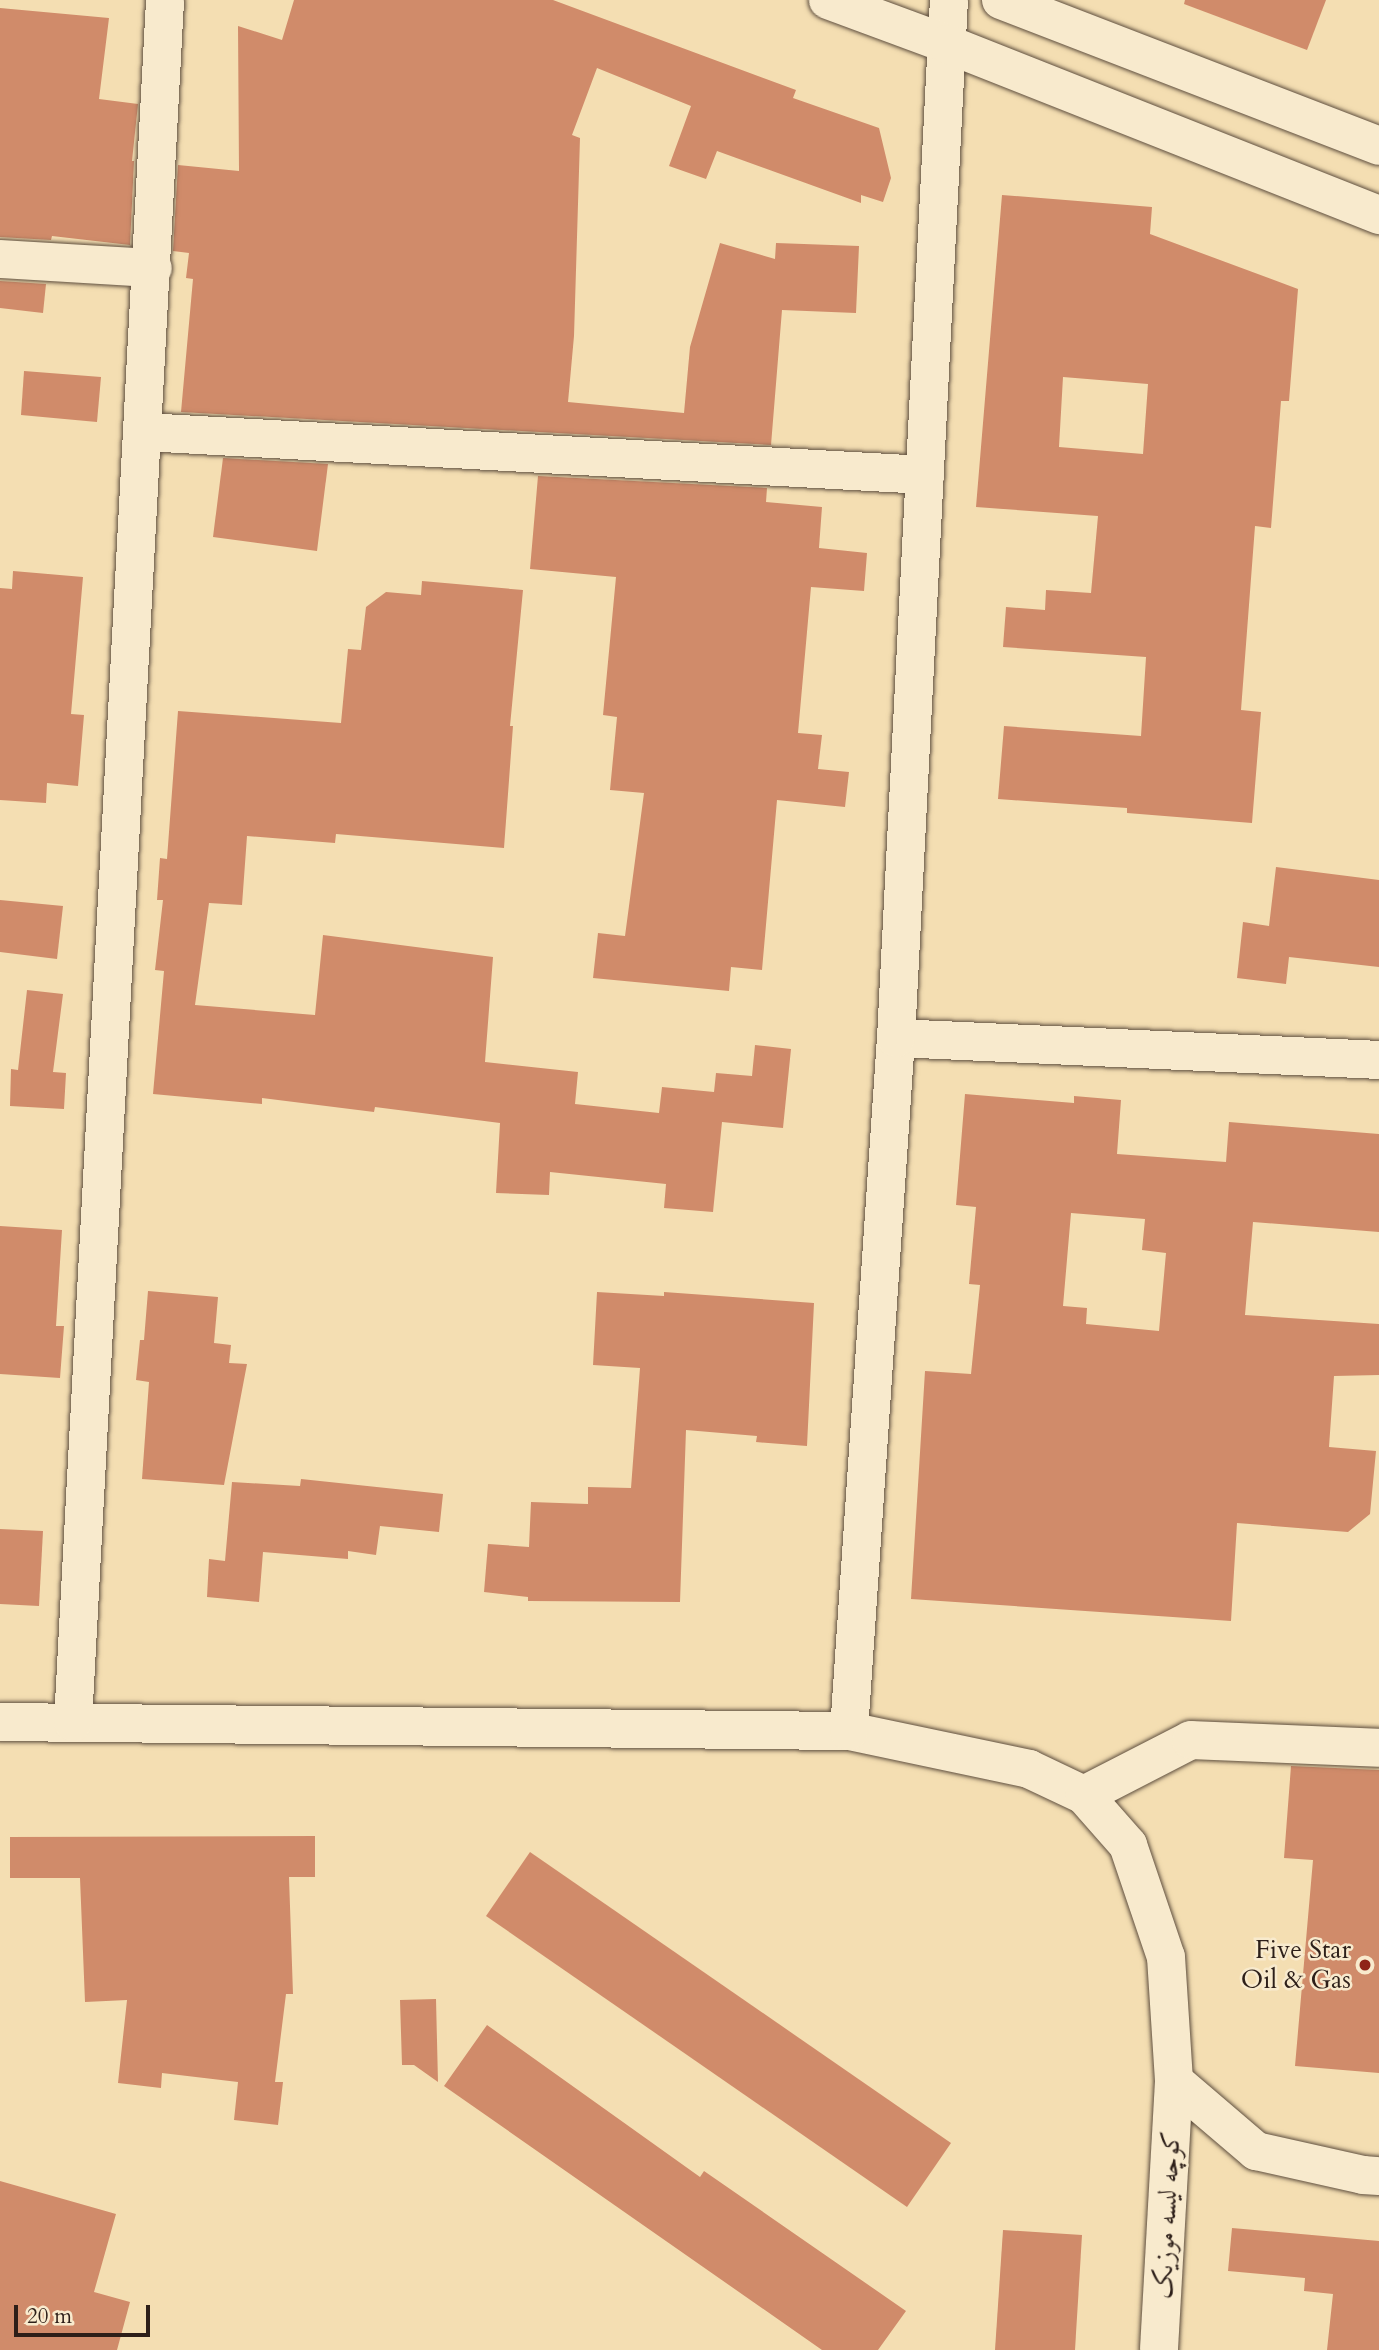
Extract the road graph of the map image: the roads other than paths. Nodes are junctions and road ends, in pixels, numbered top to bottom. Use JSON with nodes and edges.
{"nodes":[{"id":1,"x":165,"y":0,"type":"edge"},
{"id":2,"x":828,"y":0,"type":"edge"},
{"id":3,"x":949,"y":0,"type":"edge"},
{"id":4,"x":1001,"y":0,"type":"edge"},
{"id":5,"x":947,"y":44,"type":"junction"},
{"id":6,"x":1379,"y":146,"type":"edge"},
{"id":7,"x":1379,"y":215,"type":"edge"},
{"id":8,"x":0,"y":259,"type":"edge"},
{"id":9,"x":153,"y":268,"type":"junction"},
{"id":10,"x":144,"y":432,"type":"junction"},
{"id":11,"x":925,"y":475,"type":"junction"},
{"id":12,"x":896,"y":1038,"type":"junction"},
{"id":13,"x":1379,"y":1060,"type":"edge"},
{"id":14,"x":0,"y":1722,"type":"edge"},
{"id":15,"x":73,"y":1722,"type":"junction"},
{"id":16,"x":849,"y":1731,"type":"junction"},
{"id":17,"x":1379,"y":1748,"type":"edge"},
{"id":18,"x":1084,"y":1795,"type":"junction"},
{"id":19,"x":1174,"y":2081,"type":"junction"},
{"id":20,"x":1379,"y":2176,"type":"edge"},
{"id":21,"x":1159,"y":2350,"type":"edge"}],
"edges":[{"from":1,"to":9,"type":"street"},
{"from":2,"to":5,"type":"street"},
{"from":3,"to":5,"type":"street"},
{"from":4,"to":6,"type":"street"},
{"from":5,"to":7,"type":"street"},
{"from":5,"to":11,"type":"street"},
{"from":8,"to":9,"type":"street"},
{"from":9,"to":10,"type":"street"},
{"from":10,"to":11,"type":"street"},
{"from":10,"to":15,"type":"street"},
{"from":11,"to":12,"type":"street"},
{"from":12,"to":13,"type":"street"},
{"from":12,"to":16,"type":"street"},
{"from":14,"to":15,"type":"street"},
{"from":15,"to":16,"type":"street"},
{"from":16,"to":18,"type":"street"},
{"from":17,"to":18,"type":"street"},
{"from":18,"to":19,"type":"street","name":"کوچه لیسه موزیک"},
{"from":19,"to":20,"type":"street"},
{"from":19,"to":21,"type":"street","name":"کوچه لیسه موزیک"}]}
